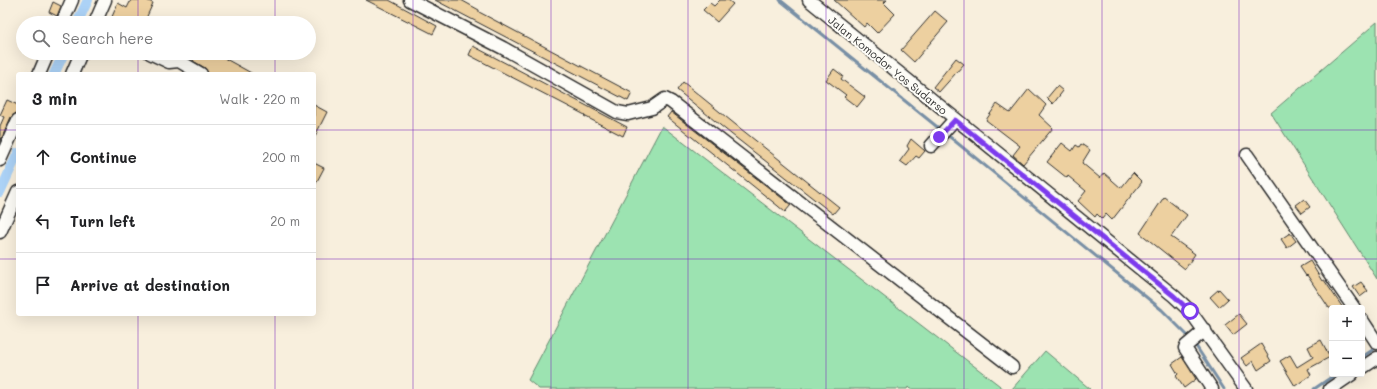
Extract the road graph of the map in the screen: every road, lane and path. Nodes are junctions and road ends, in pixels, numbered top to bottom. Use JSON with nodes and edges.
{"nodes":[{"id":1,"x":72,"y":0,"type":"edge"},
{"id":2,"x":105,"y":0,"type":"edge"},
{"id":3,"x":410,"y":0,"type":"edge"},
{"id":4,"x":809,"y":0,"type":"edge"},
{"id":5,"x":65,"y":16,"type":"edge"},
{"id":6,"x":98,"y":16,"type":"edge"},
{"id":7,"x":45,"y":60,"type":"edge"},
{"id":8,"x":78,"y":60,"type":"edge"},
{"id":9,"x":165,"y":60,"type":"edge"},
{"id":10,"x":40,"y":72,"type":"edge"},
{"id":11,"x":73,"y":72,"type":"edge"},
{"id":12,"x":198,"y":72,"type":"edge"},
{"id":13,"x":952,"y":123,"type":"junction"},
{"id":14,"x":16,"y":124,"type":"edge"},
{"id":15,"x":935,"y":141,"type":"dead end"},
{"id":16,"x":1247,"y":155,"type":"dead end"},
{"id":17,"x":0,"y":160,"type":"edge"},
{"id":18,"x":16,"y":202,"type":"edge"},
{"id":19,"x":0,"y":232,"type":"edge"},
{"id":20,"x":1352,"y":305,"type":"edge"},
{"id":21,"x":1365,"y":324,"type":"edge"},
{"id":22,"x":1202,"y":333,"type":"junction"},
{"id":23,"x":1376,"y":340,"type":"edge"},
{"id":24,"x":1377,"y":358,"type":"edge"},
{"id":25,"x":1365,"y":366,"type":"edge"},
{"id":26,"x":1012,"y":367,"type":"dead end"},
{"id":27,"x":1348,"y":377,"type":"edge"},
{"id":28,"x":1212,"y":389,"type":"edge"},
{"id":29,"x":1246,"y":389,"type":"edge"},
{"id":30,"x":1330,"y":389,"type":"edge"}],
"edges":[{"from":1,"to":5,"type":"street"},
{"from":2,"to":6,"type":"street"},
{"from":3,"to":26,"type":"street"},
{"from":4,"to":13,"type":"street","name":"Jalan Komodor Yos Sudarso"},
{"from":7,"to":10,"type":"street"},
{"from":8,"to":11,"type":"street"},
{"from":9,"to":12,"type":"street"},
{"from":13,"to":15,"type":"street"},
{"from":13,"to":22,"type":"street","name":"Jalan Komodor Yos Sudarso"},
{"from":14,"to":17,"type":"street"},
{"from":16,"to":20,"type":"street"},
{"from":18,"to":19,"type":"street"},
{"from":21,"to":23,"type":"street"},
{"from":22,"to":28,"type":"street"},
{"from":22,"to":29,"type":"street","name":"Jalan Komodor Yos Sudarso"},
{"from":24,"to":25,"type":"street"},
{"from":27,"to":30,"type":"street"}]}
